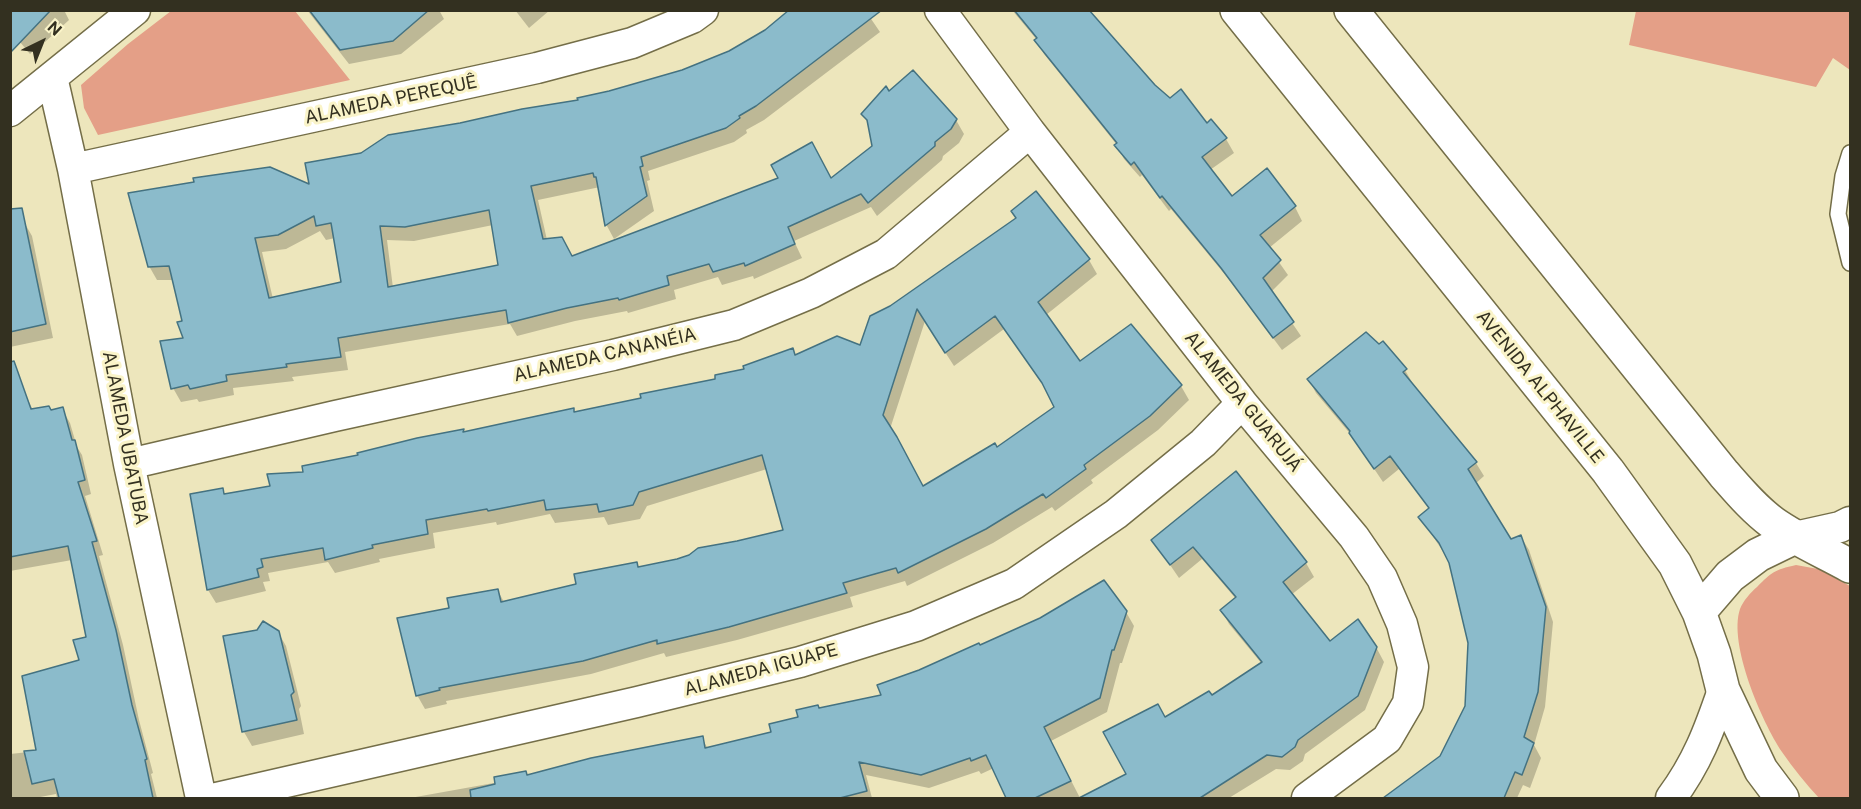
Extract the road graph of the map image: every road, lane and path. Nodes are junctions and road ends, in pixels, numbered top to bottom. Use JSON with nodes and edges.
{"nodes":[{"id":1,"x":135,"y":10,"type":"edge"},
{"id":2,"x":703,"y":10,"type":"edge"},
{"id":3,"x":940,"y":10,"type":"edge"},
{"id":4,"x":1238,"y":10,"type":"edge"},
{"id":5,"x":1351,"y":10,"type":"edge"},
{"id":6,"x":52,"y":77,"type":"junction"},
{"id":7,"x":10,"y":111,"type":"edge"},
{"id":8,"x":1030,"y":132,"type":"junction"},
{"id":9,"x":1851,"y":153,"type":"edge"},
{"id":10,"x":73,"y":169,"type":"junction"},
{"id":11,"x":1851,"y":263,"type":"edge"},
{"id":12,"x":1242,"y":403,"type":"junction"},
{"id":13,"x":129,"y":464,"type":"junction"},
{"id":14,"x":1851,"y":522,"type":"edge"},
{"id":15,"x":1795,"y":537,"type":"junction"},
{"id":16,"x":1851,"y":566,"type":"edge"},
{"id":17,"x":1699,"y":612,"type":"junction"},
{"id":18,"x":1723,"y":690,"type":"junction"},
{"id":19,"x":201,"y":798,"type":"edge"},
{"id":20,"x":216,"y":798,"type":"edge"},
{"id":21,"x":1307,"y":798,"type":"edge"},
{"id":22,"x":1671,"y":798,"type":"edge"},
{"id":23,"x":1782,"y":798,"type":"edge"}],
"edges":[{"from":1,"to":6,"type":"street"},
{"from":2,"to":10,"type":"street","name":"ALAMEDA PEREQUÊ"},
{"from":3,"to":8,"type":"street","name":"ALAMEDA GUARUJÁ"},
{"from":4,"to":17,"type":"main road","name":"AVENIDA ALPHAVILLE"},
{"from":5,"to":15,"type":"main road"},
{"from":6,"to":7,"type":"street"},
{"from":6,"to":10,"type":"street","name":"ALAMEDA UBATUBA"},
{"from":8,"to":12,"type":"street","name":"ALAMEDA GUARUJÁ"},
{"from":8,"to":13,"type":"street","name":"ALAMEDA CANANÉIA"},
{"from":9,"to":11,"type":"lane"},
{"from":10,"to":13,"type":"street","name":"ALAMEDA UBATUBA"},
{"from":12,"to":20,"type":"street","name":"ALAMEDA IGUAPE"},
{"from":12,"to":21,"type":"street","name":"ALAMEDA GUARUJÁ"},
{"from":13,"to":19,"type":"street","name":"ALAMEDA UBATUBA"},
{"from":14,"to":15,"type":"street"},
{"from":15,"to":16,"type":"main road"},
{"from":15,"to":17,"type":"main road"},
{"from":17,"to":18,"type":"main road","name":"AVENIDA ALPHAVILLE"},
{"from":18,"to":22,"type":"street"},
{"from":18,"to":23,"type":"main road","name":"AVENIDA ALPHAVILLE"}]}
